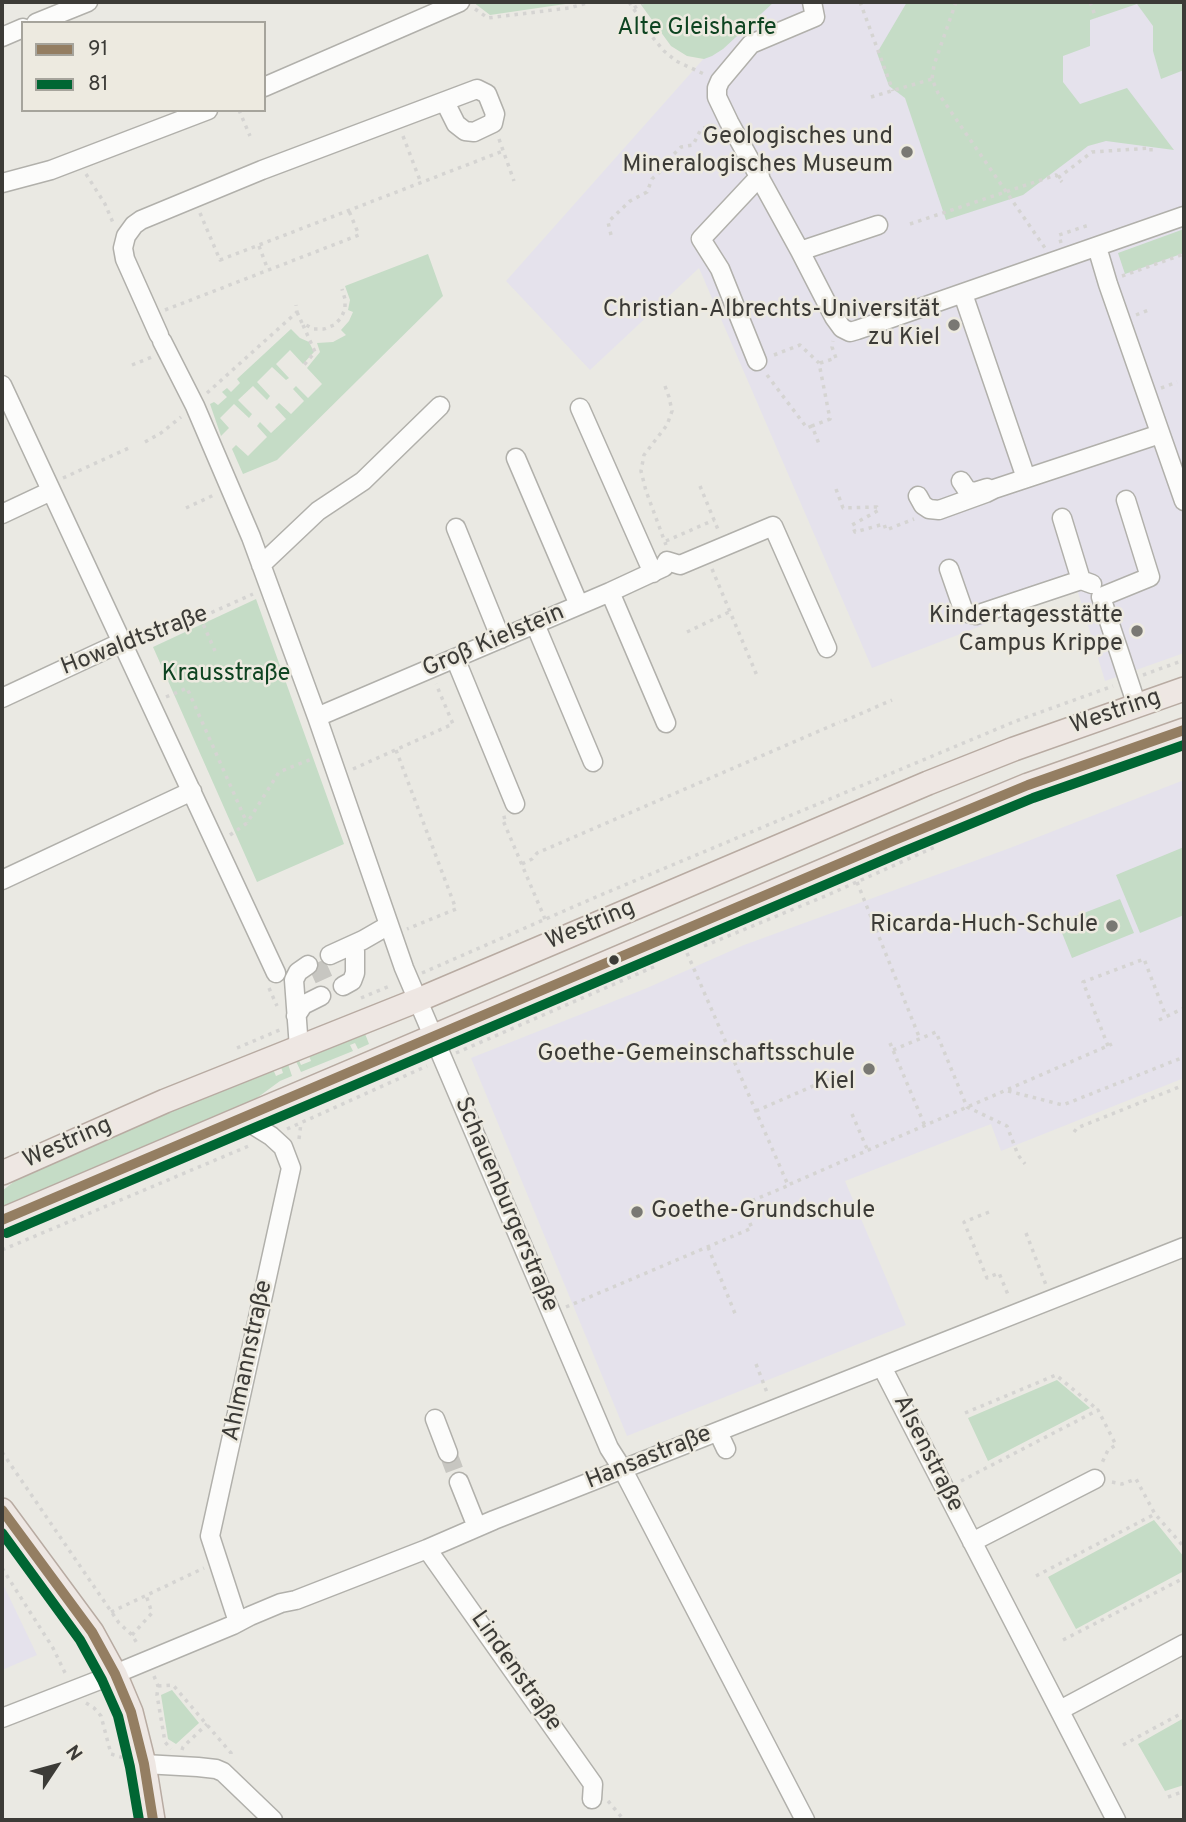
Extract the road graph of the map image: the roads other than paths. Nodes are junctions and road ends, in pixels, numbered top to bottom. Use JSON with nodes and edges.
{"nodes":[{"id":1,"x":88,"y":2,"type":"edge"},
{"id":2,"x":812,"y":2,"type":"edge"},
{"id":3,"x":466,"y":4,"type":"edge"},
{"id":4,"x":41,"y":21,"type":"edge"},
{"id":5,"x":21,"y":29,"type":"edge"},
{"id":6,"x":2,"y":37,"type":"edge"},
{"id":7,"x":266,"y":86,"type":"edge"},
{"id":8,"x":445,"y":102,"type":"junction"},
{"id":9,"x":203,"y":112,"type":"edge"},
{"id":10,"x":760,"y":176,"type":"junction"},
{"id":11,"x":2,"y":183,"type":"edge"},
{"id":12,"x":1184,"y":216,"type":"edge"},
{"id":13,"x":878,"y":225,"type":"dead end"},
{"id":14,"x":1097,"y":247,"type":"junction"},
{"id":15,"x":800,"y":251,"type":"junction"},
{"id":16,"x":963,"y":294,"type":"junction"},
{"id":17,"x":757,"y":361,"type":"road end"},
{"id":18,"x":2,"y":385,"type":"edge"},
{"id":19,"x":440,"y":406,"type":"dead end"},
{"id":20,"x":580,"y":408,"type":"dead end"},
{"id":21,"x":1160,"y":434,"type":"junction"},
{"id":22,"x":516,"y":458,"type":"dead end"},
{"id":23,"x":1026,"y":478,"type":"junction"},
{"id":24,"x":961,"y":481,"type":"dead end"},
{"id":25,"x":995,"y":489,"type":"junction"},
{"id":26,"x":51,"y":491,"type":"junction"},
{"id":27,"x":918,"y":496,"type":"dead end"},
{"id":28,"x":1126,"y":500,"type":"dead end"},
{"id":29,"x":1184,"y":501,"type":"edge"},
{"id":30,"x":2,"y":514,"type":"edge"},
{"id":31,"x":1062,"y":518,"type":"dead end"},
{"id":32,"x":456,"y":528,"type":"dead end"},
{"id":33,"x":261,"y":565,"type":"junction"},
{"id":34,"x":949,"y":569,"type":"dead end"},
{"id":35,"x":653,"y":572,"type":"junction"},
{"id":36,"x":1081,"y":580,"type":"junction"},
{"id":37,"x":610,"y":592,"type":"junction"},
{"id":38,"x":1101,"y":597,"type":"junction"},
{"id":39,"x":579,"y":605,"type":"junction"},
{"id":40,"x":536,"y":624,"type":"junction"},
{"id":41,"x":501,"y":639,"type":"junction"},
{"id":42,"x":122,"y":642,"type":"junction"},
{"id":43,"x":827,"y":648,"type":"dead end"},
{"id":44,"x":455,"y":659,"type":"junction"},
{"id":45,"x":1184,"y":689,"type":"edge"},
{"id":46,"x":2,"y":698,"type":"edge"},
{"id":47,"x":1137,"y":706,"type":"junction"},
{"id":48,"x":317,"y":717,"type":"junction"},
{"id":49,"x":666,"y":723,"type":"dead end"},
{"id":50,"x":1184,"y":730,"type":"edge"},
{"id":51,"x":593,"y":762,"type":"dead end"},
{"id":52,"x":192,"y":791,"type":"junction"},
{"id":53,"x":515,"y":804,"type":"road end"},
{"id":54,"x":2,"y":880,"type":"edge"},
{"id":55,"x":391,"y":930,"type":"junction"},
{"id":56,"x":359,"y":946,"type":"junction"},
{"id":57,"x":276,"y":973,"type":"road end"},
{"id":58,"x":414,"y":989,"type":"junction"},
{"id":59,"x":290,"y":1014,"type":"junction"},
{"id":60,"x":433,"y":1036,"type":"junction"},
{"id":61,"x":299,"y":1048,"type":"junction"},
{"id":62,"x":242,"y":1118,"type":"junction"},
{"id":63,"x":2,"y":1173,"type":"edge"},
{"id":64,"x":2,"y":1220,"type":"edge"},
{"id":65,"x":1184,"y":1247,"type":"edge"},
{"id":66,"x":882,"y":1367,"type":"junction"},
{"id":67,"x":435,"y":1419,"type":"dead end"},
{"id":68,"x":448,"y":1454,"type":"tunnel mouth"},
{"id":69,"x":623,"y":1470,"type":"junction"},
{"id":70,"x":1095,"y":1479,"type":"road end"},
{"id":71,"x":459,"y":1482,"type":"tunnel mouth"},
{"id":72,"x":2,"y":1510,"type":"edge"},
{"id":73,"x":477,"y":1527,"type":"junction"},
{"id":74,"x":972,"y":1542,"type":"junction"},
{"id":75,"x":427,"y":1549,"type":"junction"},
{"id":76,"x":238,"y":1622,"type":"junction"},
{"id":77,"x":1184,"y":1644,"type":"edge"},
{"id":78,"x":115,"y":1674,"type":"junction"},
{"id":79,"x":1060,"y":1710,"type":"junction"},
{"id":80,"x":2,"y":1718,"type":"edge"},
{"id":81,"x":144,"y":1764,"type":"junction"},
{"id":82,"x":592,"y":1799,"type":"dead end"},
{"id":83,"x":153,"y":1820,"type":"edge"},
{"id":84,"x":273,"y":1820,"type":"edge"},
{"id":85,"x":805,"y":1820,"type":"edge"},
{"id":86,"x":1116,"y":1820,"type":"edge"}],
"edges":[{"from":1,"to":4,"type":"street"},
{"from":2,"to":10,"type":"street"},
{"from":3,"to":7,"type":"street"},
{"from":5,"to":6,"type":"street"},
{"from":8,"to":8,"type":"street"},
{"from":8,"to":33,"type":"street","name":"Schauenburgerstraße"},
{"from":9,"to":11,"type":"street"},
{"from":10,"to":15,"type":"street"},
{"from":10,"to":17,"type":"street"},
{"from":12,"to":14,"type":"street"},
{"from":13,"to":15,"type":"street"},
{"from":14,"to":16,"type":"street"},
{"from":14,"to":21,"type":"street"},
{"from":15,"to":16,"type":"street"},
{"from":16,"to":23,"type":"street"},
{"from":18,"to":26,"type":"street"},
{"from":19,"to":33,"type":"street"},
{"from":20,"to":35,"type":"street"},
{"from":21,"to":23,"type":"street"},
{"from":21,"to":29,"type":"street"},
{"from":22,"to":39,"type":"street"},
{"from":23,"to":25,"type":"street"},
{"from":24,"to":25,"type":"street"},
{"from":25,"to":27,"type":"street"},
{"from":26,"to":30,"type":"street"},
{"from":26,"to":42,"type":"street"},
{"from":28,"to":38,"type":"street"},
{"from":31,"to":36,"type":"street"},
{"from":32,"to":41,"type":"street"},
{"from":33,"to":48,"type":"street","name":"Schauenburgerstraße"},
{"from":34,"to":36,"type":"street"},
{"from":35,"to":37,"type":"street","name":"Groß Kielstein"},
{"from":35,"to":43,"type":"street","name":"Groß Kielstein"},
{"from":36,"to":38,"type":"street"},
{"from":37,"to":39,"type":"street","name":"Groß Kielstein"},
{"from":37,"to":49,"type":"street"},
{"from":38,"to":47,"type":"street"},
{"from":39,"to":40,"type":"street","name":"Groß Kielstein"},
{"from":40,"to":41,"type":"street","name":"Groß Kielstein"},
{"from":40,"to":51,"type":"street"},
{"from":41,"to":44,"type":"street","name":"Groß Kielstein"},
{"from":42,"to":46,"type":"street","name":"Howaldtstraße"},
{"from":42,"to":52,"type":"street"},
{"from":44,"to":48,"type":"street","name":"Groß Kielstein"},
{"from":44,"to":53,"type":"street"},
{"from":45,"to":47,"type":"main road","name":"Westring"},
{"from":47,"to":58,"type":"main road","name":"Westring"},
{"from":48,"to":55,"type":"street","name":"Schauenburgerstraße"},
{"from":50,"to":60,"type":"main road","name":"Westring"},
{"from":52,"to":54,"type":"street"},
{"from":52,"to":57,"type":"street"},
{"from":55,"to":56,"type":"street"},
{"from":55,"to":58,"type":"street","name":"Schauenburgerstraße"},
{"from":56,"to":56,"type":"street"},
{"from":58,"to":60,"type":"street","name":"Schauenburgerstraße"},
{"from":58,"to":61,"type":"main road","name":"Westring"},
{"from":59,"to":59,"type":"street"},
{"from":59,"to":61,"type":"street"},
{"from":60,"to":62,"type":"main road","name":"Westring"},
{"from":60,"to":69,"type":"street","name":"Schauenburgerstraße"},
{"from":61,"to":63,"type":"main road","name":"Westring"},
{"from":62,"to":64,"type":"main road","name":"Westring"},
{"from":62,"to":76,"type":"street","name":"Ahlmannstraße"},
{"from":65,"to":66,"type":"street","name":"Hansastraße"},
{"from":66,"to":69,"type":"street","name":"Hansastraße"},
{"from":66,"to":74,"type":"street","name":"Alsenstraße"},
{"from":67,"to":68,"type":"street"},
{"from":69,"to":73,"type":"street","name":"Hansastraße"},
{"from":69,"to":85,"type":"street","name":"Schauenburgerstraße"},
{"from":70,"to":74,"type":"street","name":"Alsenstraße"},
{"from":71,"to":73,"type":"street"},
{"from":72,"to":78,"type":"main road"},
{"from":73,"to":75,"type":"street","name":"Hansastraße"},
{"from":74,"to":79,"type":"street","name":"Alsenstraße"},
{"from":75,"to":76,"type":"street","name":"Hansastraße"},
{"from":75,"to":82,"type":"street","name":"Lindenstraße"},
{"from":76,"to":78,"type":"street","name":"Hansastraße"},
{"from":77,"to":79,"type":"street"},
{"from":78,"to":80,"type":"street","name":"Hansastraße"},
{"from":78,"to":81,"type":"main road"},
{"from":79,"to":86,"type":"street","name":"Alsenstraße"},
{"from":81,"to":83,"type":"main road"},
{"from":81,"to":84,"type":"street"}]}
